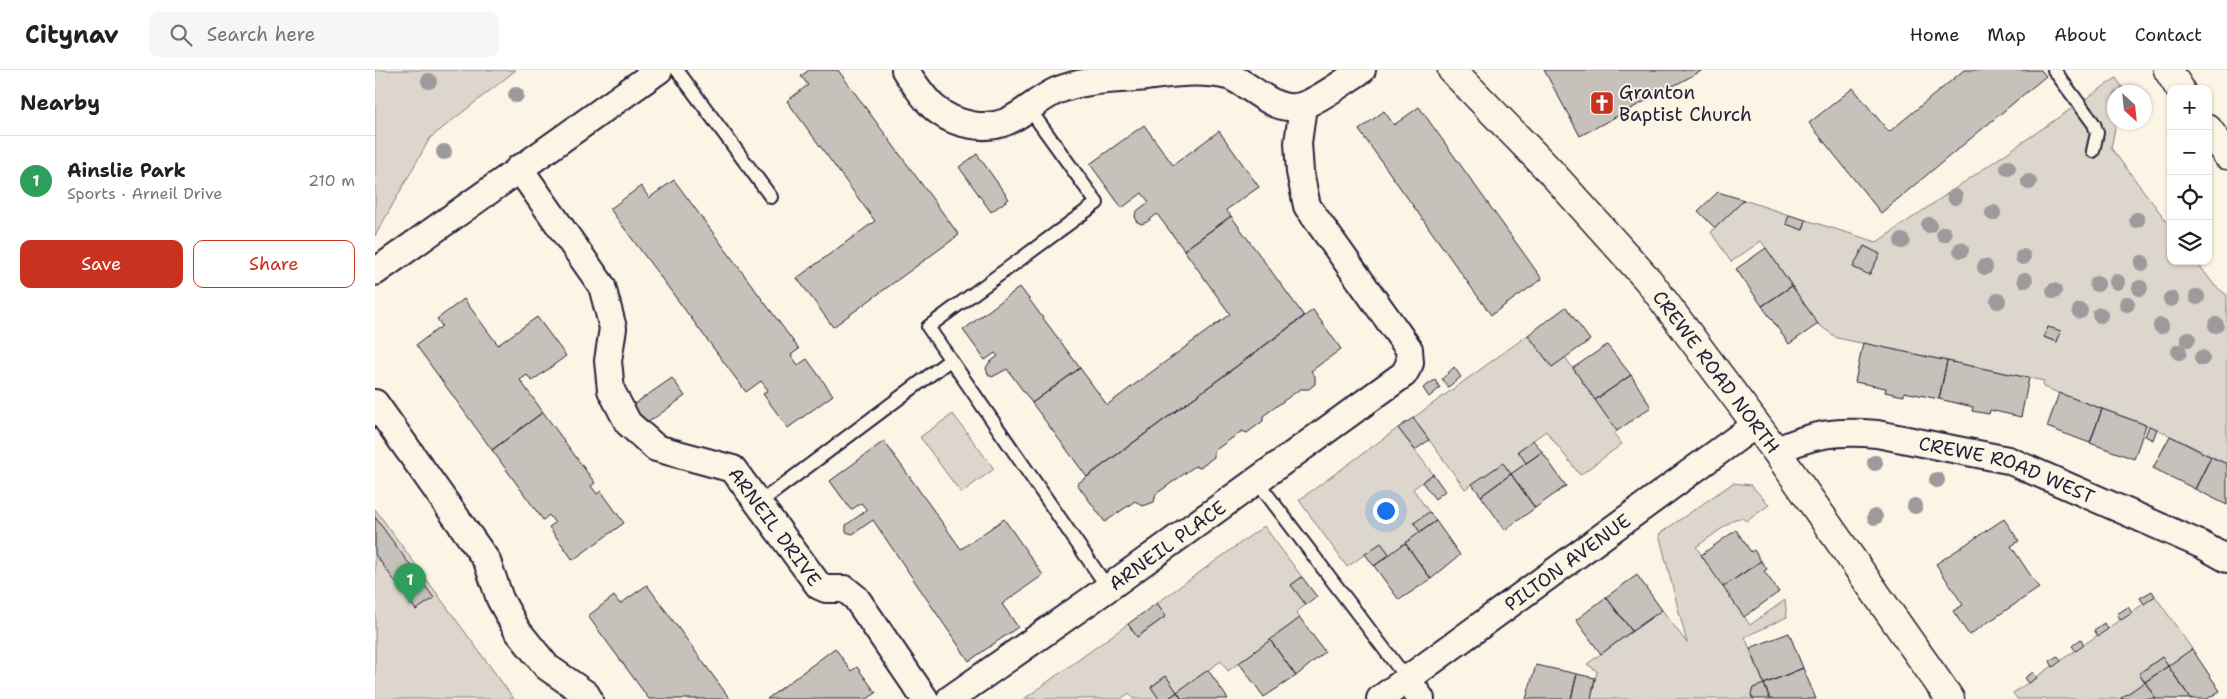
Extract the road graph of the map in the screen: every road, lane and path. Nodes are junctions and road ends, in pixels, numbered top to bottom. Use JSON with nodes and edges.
{"nodes":[{"id":1,"x":659,"y":70,"type":"edge"},
{"id":2,"x":677,"y":70,"type":"edge"},
{"id":3,"x":905,"y":70,"type":"edge"},
{"id":4,"x":1362,"y":70,"type":"edge"},
{"id":5,"x":1452,"y":70,"type":"edge"},
{"id":6,"x":2054,"y":70,"type":"edge"},
{"id":7,"x":2168,"y":70,"type":"edge"},
{"id":8,"x":2177,"y":85,"type":"edge"},
{"id":9,"x":1303,"y":106,"type":"junction"},
{"id":10,"x":1030,"y":110,"type":"junction"},
{"id":11,"x":2209,"y":130,"type":"edge"},
{"id":12,"x":2093,"y":151,"type":"dead end"},
{"id":13,"x":2227,"y":155,"type":"edge"},
{"id":14,"x":519,"y":168,"type":"junction"},
{"id":15,"x":771,"y":197,"type":"dead end"},
{"id":16,"x":375,"y":272,"type":"edge"},
{"id":17,"x":950,"y":360,"type":"junction"},
{"id":18,"x":375,"y":403,"type":"edge"},
{"id":19,"x":1755,"y":425,"type":"junction"},
{"id":20,"x":1776,"y":451,"type":"junction"},
{"id":21,"x":1256,"y":480,"type":"junction"},
{"id":22,"x":759,"y":503,"type":"junction"},
{"id":23,"x":2227,"y":560,"type":"edge"},
{"id":24,"x":1109,"y":588,"type":"junction"},
{"id":25,"x":1414,"y":689,"type":"edge"},
{"id":26,"x":589,"y":699,"type":"edge"},
{"id":27,"x":925,"y":699,"type":"edge"},
{"id":28,"x":951,"y":699,"type":"edge"},
{"id":29,"x":1380,"y":699,"type":"edge"},
{"id":30,"x":1950,"y":699,"type":"edge"}],
"edges":[{"from":1,"to":14,"type":"street"},
{"from":2,"to":15,"type":"lane"},
{"from":3,"to":10,"type":"street"},
{"from":4,"to":9,"type":"street"},
{"from":5,"to":19,"type":"street","name":"CREWE ROAD NORTH"},
{"from":6,"to":12,"type":"lane"},
{"from":7,"to":8,"type":"street"},
{"from":9,"to":10,"type":"street"},
{"from":9,"to":21,"type":"street","name":"ARNEIL PLACE"},
{"from":10,"to":17,"type":"lane","name":"ARNEIL PLACE"},
{"from":11,"to":13,"type":"street"},
{"from":14,"to":16,"type":"street"},
{"from":14,"to":22,"type":"street","name":"ARNEIL DRIVE"},
{"from":17,"to":22,"type":"lane"},
{"from":17,"to":24,"type":"lane","name":"ARNEIL PLACE"},
{"from":18,"to":26,"type":"street"},
{"from":19,"to":20,"type":"street","name":"CREWE ROAD NORTH"},
{"from":19,"to":25,"type":"street","name":"PILTON AVENUE"},
{"from":20,"to":23,"type":"street","name":"CREWE ROAD WEST"},
{"from":20,"to":30,"type":"street","name":"CREWE ROAD NORTH"},
{"from":21,"to":24,"type":"street","name":"ARNEIL PLACE"},
{"from":21,"to":25,"type":"lane"},
{"from":22,"to":27,"type":"street","name":"ARNEIL DRIVE"},
{"from":24,"to":28,"type":"street"},
{"from":25,"to":29,"type":"street","name":"PILTON AVENUE"}]}
